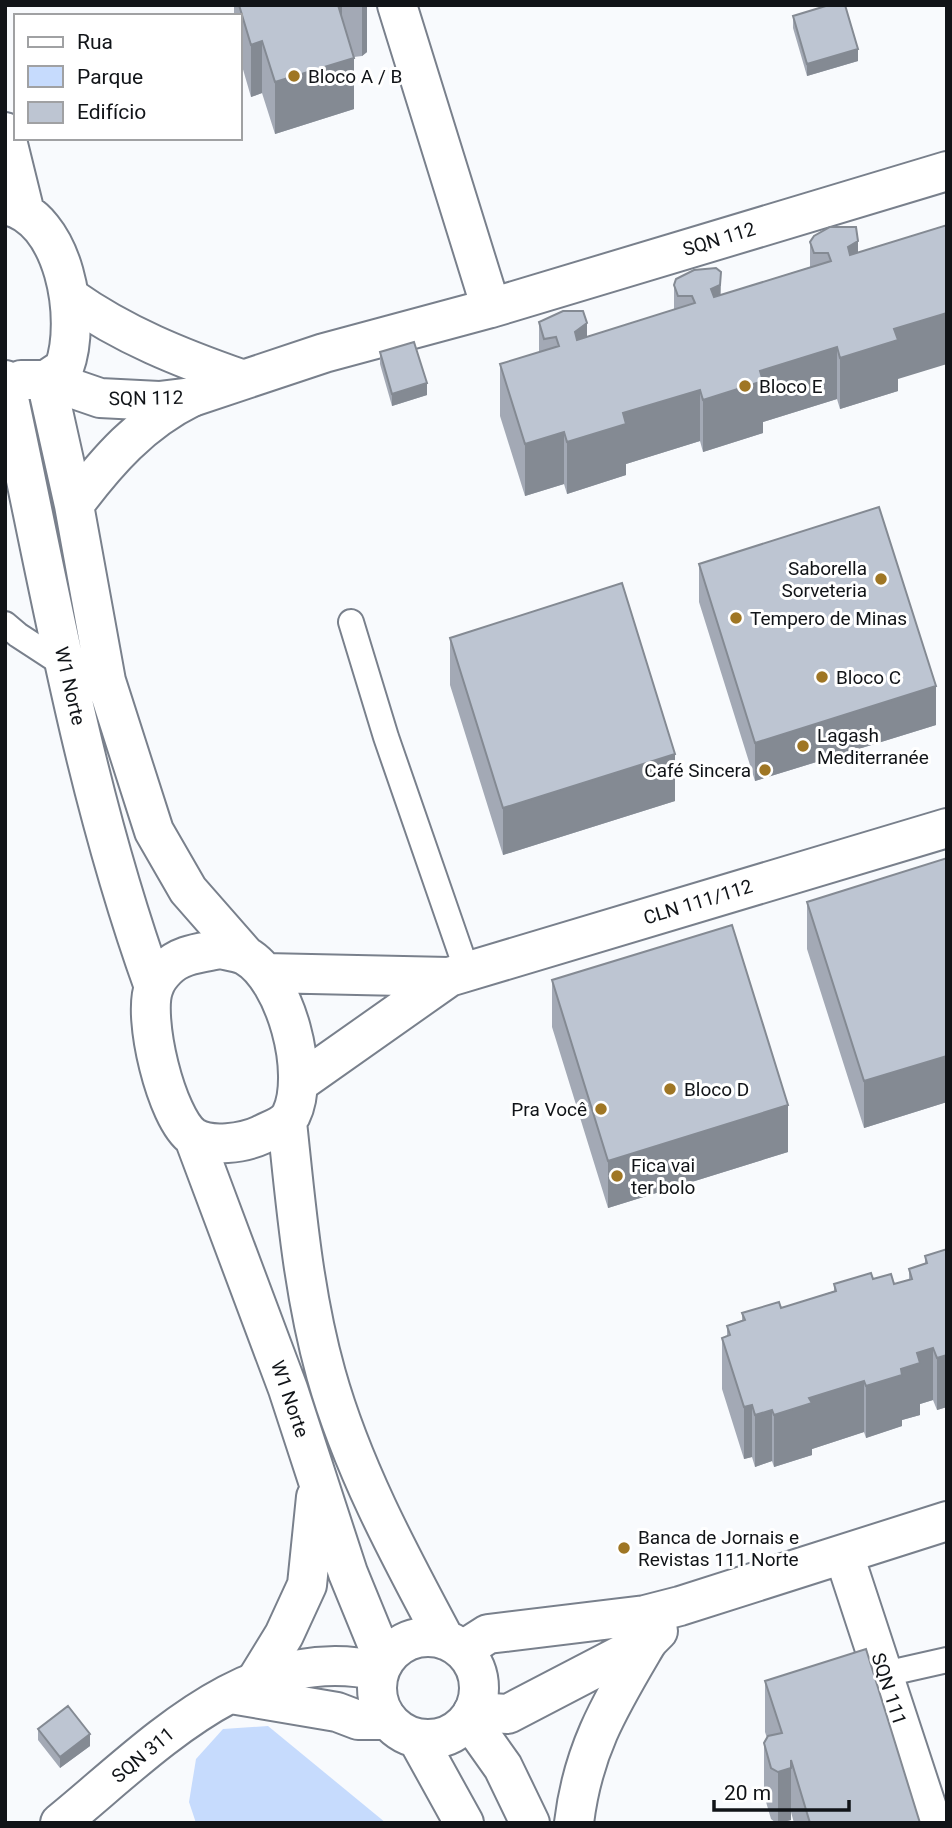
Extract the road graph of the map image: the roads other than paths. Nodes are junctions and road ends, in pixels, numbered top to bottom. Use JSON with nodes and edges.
{"nodes":[{"id":1,"x":397,"y":5,"type":"edge"},
{"id":2,"x":5,"y":132,"type":"edge"},
{"id":3,"x":947,"y":171,"type":"edge"},
{"id":4,"x":15,"y":209,"type":"edge"},
{"id":5,"x":71,"y":298,"type":"junction"},
{"id":6,"x":491,"y":308,"type":"junction"},
{"id":7,"x":5,"y":378,"type":"edge"},
{"id":8,"x":50,"y":378,"type":"junction"},
{"id":9,"x":241,"y":379,"type":"junction"},
{"id":10,"x":192,"y":397,"type":"junction"},
{"id":11,"x":13,"y":469,"type":"edge"},
{"id":12,"x":74,"y":505,"type":"junction"},
{"id":13,"x":351,"y":622,"type":"dead end"},
{"id":14,"x":5,"y":624,"type":"edge"},
{"id":15,"x":64,"y":664,"type":"junction"},
{"id":16,"x":947,"y":828,"type":"edge"},
{"id":17,"x":255,"y":964,"type":"junction"},
{"id":18,"x":458,"y":974,"type":"junction"},
{"id":19,"x":154,"y":987,"type":"junction"},
{"id":20,"x":300,"y":1082,"type":"junction"},
{"id":21,"x":287,"y":1122,"type":"junction"},
{"id":22,"x":194,"y":1138,"type":"junction"},
{"id":23,"x":317,"y":1485,"type":"junction"},
{"id":24,"x":947,"y":1521,"type":"edge"},
{"id":25,"x":844,"y":1555,"type":"junction"},
{"id":26,"x":680,"y":1606,"type":"junction"},
{"id":27,"x":648,"y":1642,"type":"junction"},
{"id":28,"x":454,"y":1645,"type":"junction"},
{"id":29,"x":947,"y":1660,"type":"edge"},
{"id":30,"x":382,"y":1666,"type":"junction"},
{"id":31,"x":885,"y":1674,"type":"junction"},
{"id":32,"x":244,"y":1686,"type":"junction"},
{"id":33,"x":471,"y":1716,"type":"junction"},
{"id":34,"x":402,"y":1729,"type":"junction"},
{"id":35,"x":60,"y":1823,"type":"edge"},
{"id":36,"x":464,"y":1823,"type":"edge"},
{"id":37,"x":530,"y":1823,"type":"edge"},
{"id":38,"x":574,"y":1823,"type":"edge"},
{"id":39,"x":932,"y":1823,"type":"edge"}],
"edges":[{"from":1,"to":6,"type":"street"},
{"from":2,"to":4,"type":"street"},
{"from":3,"to":6,"type":"street","name":"SQN 112"},
{"from":4,"to":5,"type":"street"},
{"from":5,"to":8,"type":"street"},
{"from":5,"to":9,"type":"street","name":"SQN 112"},
{"from":6,"to":9,"type":"street","name":"SQN 112"},
{"from":7,"to":8,"type":"street"},
{"from":7,"to":11,"type":"street","name":"W1 Norte"},
{"from":8,"to":10,"type":"street","name":"SQN 112"},
{"from":8,"to":12,"type":"street","name":"W1 Norte"},
{"from":9,"to":10,"type":"street","name":"SQN 112"},
{"from":10,"to":12,"type":"street"},
{"from":11,"to":15,"type":"street","name":"W1 Norte"},
{"from":12,"to":17,"type":"street","name":"W1 Norte"},
{"from":13,"to":18,"type":"lane"},
{"from":14,"to":15,"type":"lane"},
{"from":15,"to":19,"type":"street","name":"W1 Norte"},
{"from":16,"to":18,"type":"street","name":"CLN 111/112"},
{"from":17,"to":18,"type":"street","name":"CLN 111/112"},
{"from":17,"to":19,"type":"street"},
{"from":17,"to":20,"type":"street"},
{"from":18,"to":20,"type":"street","name":"CLN 111/112"},
{"from":19,"to":22,"type":"street"},
{"from":20,"to":21,"type":"street"},
{"from":21,"to":22,"type":"street"},
{"from":21,"to":28,"type":"street"},
{"from":22,"to":23,"type":"street","name":"W1 Norte"},
{"from":23,"to":30,"type":"street","name":"W1 Norte"},
{"from":23,"to":32,"type":"street"},
{"from":24,"to":25,"type":"street"},
{"from":25,"to":26,"type":"street"},
{"from":25,"to":31,"type":"street","name":"SQN 111"},
{"from":26,"to":27,"type":"street"},
{"from":26,"to":28,"type":"street"},
{"from":27,"to":33,"type":"street"},
{"from":27,"to":38,"type":"street"},
{"from":28,"to":30,"type":"street"},
{"from":28,"to":33,"type":"street"},
{"from":29,"to":31,"type":"lane"},
{"from":30,"to":32,"type":"street","name":"SQN 311"},
{"from":30,"to":34,"type":"street"},
{"from":31,"to":39,"type":"street","name":"SQN 111"},
{"from":32,"to":34,"type":"street"},
{"from":32,"to":35,"type":"street","name":"SQN 311"},
{"from":33,"to":34,"type":"street"},
{"from":33,"to":37,"type":"street"},
{"from":34,"to":36,"type":"street"}]}
